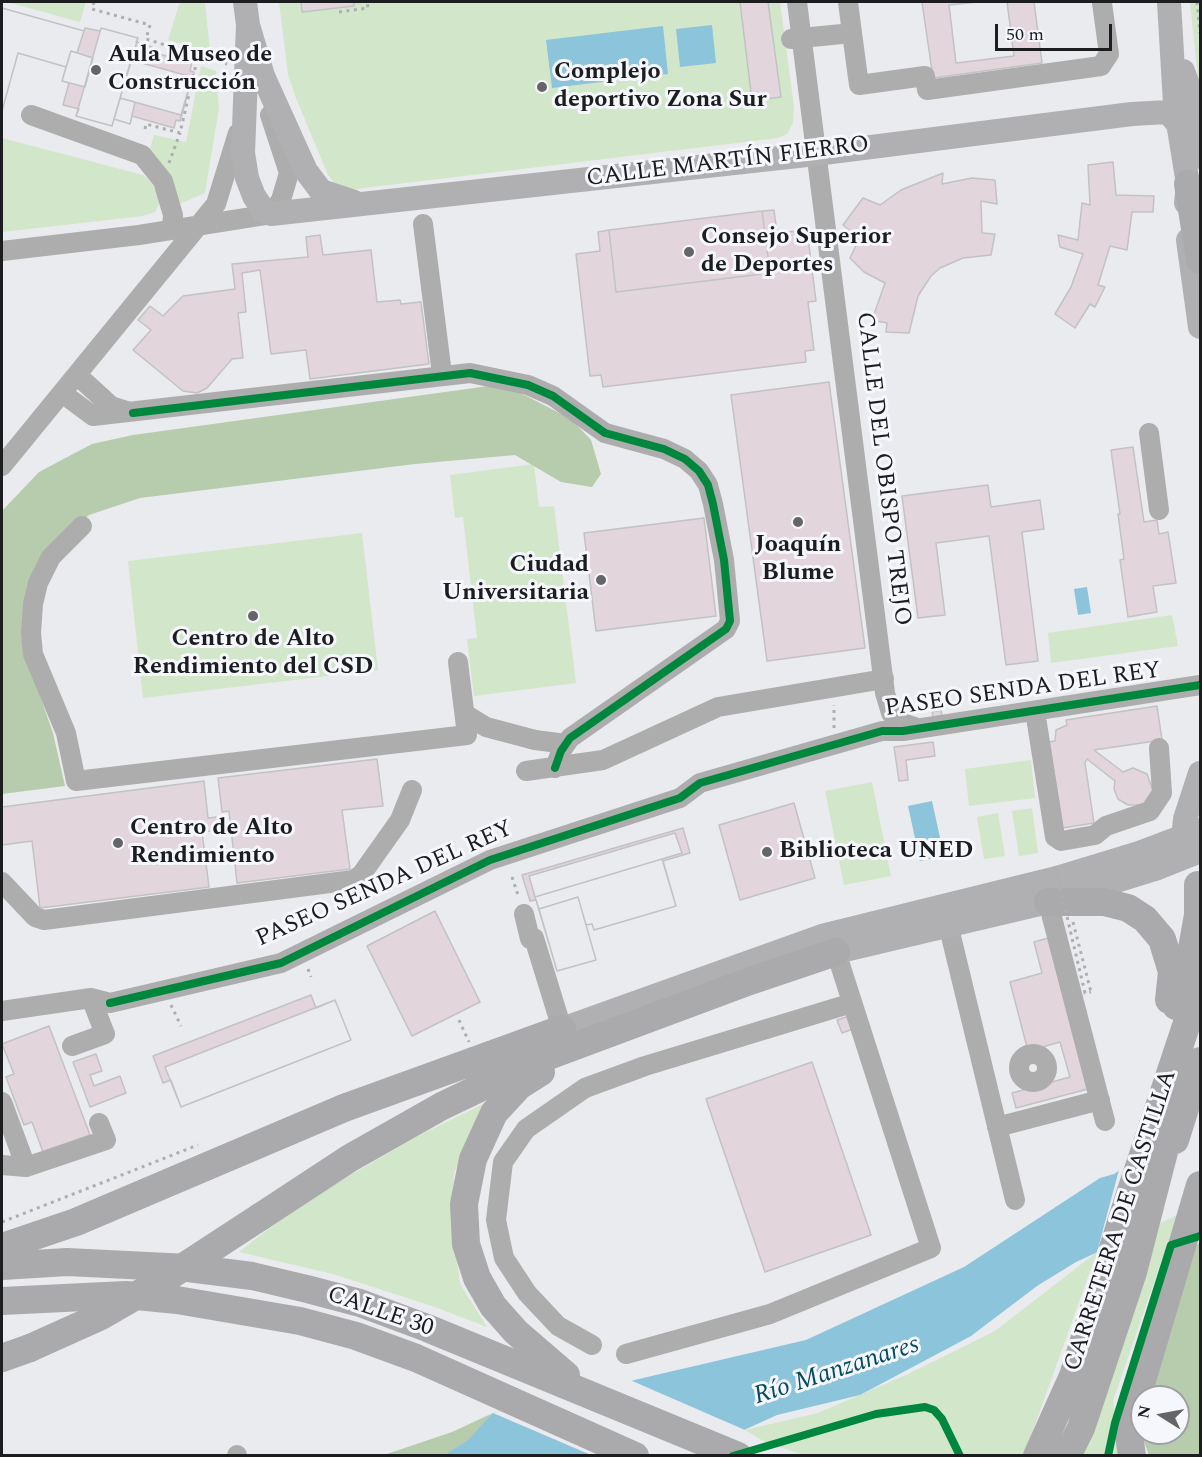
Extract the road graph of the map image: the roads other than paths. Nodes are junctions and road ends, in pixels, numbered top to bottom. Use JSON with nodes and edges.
{"nodes":[{"id":1,"x":797,"y":2,"type":"edge"},
{"id":2,"x":848,"y":2,"type":"edge"},
{"id":3,"x":1108,"y":2,"type":"edge"},
{"id":4,"x":1169,"y":2,"type":"edge"},
{"id":5,"x":247,"y":13,"type":"edge"},
{"id":6,"x":852,"y":33,"type":"junction"},
{"id":7,"x":795,"y":39,"type":"junction"},
{"id":8,"x":1172,"y":59,"type":"junction"},
{"id":9,"x":263,"y":76,"type":"junction"},
{"id":10,"x":1172,"y":113,"type":"junction"},
{"id":11,"x":31,"y":115,"type":"dead end"},
{"id":12,"x":243,"y":119,"type":"junction"},
{"id":13,"x":816,"y":154,"type":"junction"},
{"id":14,"x":1200,"y":157,"type":"edge"},
{"id":15,"x":1188,"y":184,"type":"junction"},
{"id":16,"x":371,"y":204,"type":"junction"},
{"id":17,"x":271,"y":214,"type":"junction"},
{"id":18,"x":423,"y":224,"type":"dead end"},
{"id":19,"x":199,"y":225,"type":"junction"},
{"id":20,"x":164,"y":231,"type":"junction"},
{"id":21,"x":2,"y":251,"type":"edge"},
{"id":22,"x":171,"y":260,"type":"junction"},
{"id":23,"x":1200,"y":260,"type":"edge"},
{"id":24,"x":1200,"y":327,"type":"edge"},
{"id":25,"x":441,"y":374,"type":"junction"},
{"id":26,"x":77,"y":375,"type":"junction"},
{"id":27,"x":62,"y":393,"type":"junction"},
{"id":28,"x":133,"y":413,"type":"junction"},
{"id":29,"x":1149,"y":433,"type":"dead end"},
{"id":30,"x":2,"y":466,"type":"edge"},
{"id":31,"x":1160,"y":510,"type":"dead end"},
{"id":32,"x":82,"y":526,"type":"dead end"},
{"id":33,"x":458,"y":662,"type":"dead end"},
{"id":34,"x":1200,"y":685,"type":"edge"},
{"id":35,"x":884,"y":686,"type":"junction"},
{"id":36,"x":1035,"y":711,"type":"junction"},
{"id":37,"x":465,"y":714,"type":"junction"},
{"id":38,"x":917,"y":728,"type":"junction"},
{"id":39,"x":872,"y":734,"type":"junction"},
{"id":40,"x":566,"y":744,"type":"junction"},
{"id":41,"x":1158,"y":748,"type":"dead end"},
{"id":42,"x":555,"y":768,"type":"junction"},
{"id":43,"x":526,"y":771,"type":"dead end"},
{"id":44,"x":1200,"y":773,"type":"edge"},
{"id":45,"x":412,"y":790,"type":"dead end"},
{"id":46,"x":1192,"y":844,"type":"edge"},
{"id":47,"x":2,"y":882,"type":"edge"},
{"id":48,"x":1199,"y":886,"type":"edge"},
{"id":49,"x":525,"y":906,"type":"road end"},
{"id":50,"x":1060,"y":908,"type":"junction"},
{"id":51,"x":948,"y":924,"type":"junction"},
{"id":52,"x":836,"y":952,"type":"junction"},
{"id":53,"x":1200,"y":984,"type":"edge"},
{"id":54,"x":100,"y":1000,"type":"junction"},
{"id":55,"x":1200,"y":1000,"type":"edge"},
{"id":56,"x":852,"y":1003,"type":"junction"},
{"id":57,"x":2,"y":1011,"type":"edge"},
{"id":58,"x":644,"y":1019,"type":"junction"},
{"id":59,"x":562,"y":1029,"type":"junction"},
{"id":60,"x":72,"y":1046,"type":"dead end"},
{"id":61,"x":1162,"y":1051,"type":"junction"},
{"id":62,"x":1199,"y":1066,"type":"edge"},
{"id":63,"x":1020,"y":1073,"type":"dead end"},
{"id":64,"x":987,"y":1082,"type":"junction"},
{"id":65,"x":1100,"y":1100,"type":"junction"},
{"id":66,"x":2,"y":1102,"type":"edge"},
{"id":67,"x":1105,"y":1121,"type":"dead end"},
{"id":68,"x":99,"y":1122,"type":"dead end"},
{"id":69,"x":997,"y":1127,"type":"junction"},
{"id":70,"x":2,"y":1165,"type":"edge"},
{"id":71,"x":26,"y":1167,"type":"junction"},
{"id":72,"x":1158,"y":1177,"type":"junction"},
{"id":73,"x":1200,"y":1185,"type":"edge"},
{"id":74,"x":1129,"y":1197,"type":"junction"},
{"id":75,"x":1015,"y":1200,"type":"dead end"},
{"id":76,"x":2,"y":1247,"type":"edge"},
{"id":77,"x":2,"y":1266,"type":"edge"},
{"id":78,"x":2,"y":1301,"type":"edge"},
{"id":79,"x":592,"y":1345,"type":"dead end"},
{"id":80,"x":626,"y":1354,"type":"dead end"},
{"id":81,"x":2,"y":1358,"type":"edge"},
{"id":82,"x":584,"y":1390,"type":"junction"},
{"id":83,"x":1054,"y":1452,"type":"edge"},
{"id":84,"x":635,"y":1455,"type":"edge"},
{"id":85,"x":738,"y":1455,"type":"edge"},
{"id":86,"x":1132,"y":1455,"type":"edge"}],
"edges":[{"from":1,"to":7,"type":"street","name":"CALLE DEL OBISPO TREJO"},
{"from":2,"to":6,"type":"street"},
{"from":3,"to":6,"type":"street"},
{"from":4,"to":8,"type":"main road"},
{"from":5,"to":9,"type":"main road"},
{"from":5,"to":12,"type":"main road"},
{"from":6,"to":7,"type":"street"},
{"from":7,"to":13,"type":"street","name":"CALLE DEL OBISPO TREJO"},
{"from":8,"to":10,"type":"main road"},
{"from":8,"to":14,"type":"main road"},
{"from":9,"to":16,"type":"main road"},
{"from":9,"to":17,"type":"street"},
{"from":10,"to":13,"type":"main road","name":"CALLE MARTÍN FIERRO"},
{"from":10,"to":15,"type":"main road"},
{"from":11,"to":20,"type":"street"},
{"from":12,"to":17,"type":"main road"},
{"from":12,"to":19,"type":"street"},
{"from":13,"to":16,"type":"main road","name":"CALLE MARTÍN FIERRO"},
{"from":13,"to":35,"type":"street","name":"CALLE DEL OBISPO TREJO"},
{"from":15,"to":23,"type":"highway"},
{"from":15,"to":24,"type":"main road"},
{"from":16,"to":17,"type":"main road","name":"CALLE MARTÍN FIERRO"},
{"from":17,"to":19,"type":"street"},
{"from":18,"to":25,"type":"street"},
{"from":19,"to":20,"type":"street"},
{"from":19,"to":22,"type":"street"},
{"from":20,"to":21,"type":"street"},
{"from":20,"to":22,"type":"street"},
{"from":22,"to":26,"type":"street"},
{"from":25,"to":28,"type":"street"},
{"from":25,"to":40,"type":"street"},
{"from":26,"to":27,"type":"street"},
{"from":26,"to":28,"type":"street"},
{"from":27,"to":28,"type":"street"},
{"from":27,"to":30,"type":"street"},
{"from":29,"to":31,"type":"street"},
{"from":32,"to":37,"type":"street"},
{"from":33,"to":37,"type":"street"},
{"from":34,"to":36,"type":"street","name":"PASEO SENDA DEL REY"},
{"from":35,"to":38,"type":"street","name":"CALLE DEL OBISPO TREJO"},
{"from":35,"to":39,"type":"street","name":"CALLE DEL OBISPO TREJO"},
{"from":35,"to":42,"type":"street"},
{"from":36,"to":38,"type":"street","name":"PASEO SENDA DEL REY"},
{"from":36,"to":41,"type":"street"},
{"from":37,"to":40,"type":"street"},
{"from":38,"to":39,"type":"street","name":"PASEO SENDA DEL REY"},
{"from":39,"to":54,"type":"street","name":"PASEO SENDA DEL REY"},
{"from":40,"to":42,"type":"street"},
{"from":42,"to":43,"type":"street"},
{"from":44,"to":46,"type":"main road"},
{"from":45,"to":47,"type":"street"},
{"from":46,"to":48,"type":"main road"},
{"from":46,"to":50,"type":"main road"},
{"from":46,"to":59,"type":"main road"},
{"from":48,"to":61,"type":"highway"},
{"from":49,"to":59,"type":"street"},
{"from":50,"to":51,"type":"main road"},
{"from":50,"to":61,"type":"highway"},
{"from":50,"to":65,"type":"street"},
{"from":51,"to":52,"type":"main road"},
{"from":51,"to":64,"type":"street"},
{"from":52,"to":56,"type":"street"},
{"from":52,"to":58,"type":"highway"},
{"from":53,"to":74,"type":"highway","name":"CARRETERA DE CASTILLA"},
{"from":54,"to":57,"type":"street","name":"PASEO SENDA DEL REY"},
{"from":54,"to":60,"type":"street"},
{"from":55,"to":72,"type":"highway","name":"CARRETERA DE CASTILLA"},
{"from":56,"to":79,"type":"street"},
{"from":56,"to":80,"type":"street"},
{"from":58,"to":81,"type":"highway","bridge":true},
{"from":58,"to":82,"type":"highway"},
{"from":59,"to":76,"type":"highway"},
{"from":61,"to":74,"type":"highway"},
{"from":62,"to":72,"type":"highway"},
{"from":63,"to":64,"type":"street"},
{"from":64,"to":69,"type":"street"},
{"from":65,"to":67,"type":"street"},
{"from":65,"to":69,"type":"street"},
{"from":66,"to":71,"type":"street"},
{"from":68,"to":71,"type":"street"},
{"from":69,"to":75,"type":"street"},
{"from":70,"to":71,"type":"street"},
{"from":72,"to":83,"type":"highway","name":"CARRETERA DE CASTILLA"},
{"from":73,"to":86,"type":"highway"},
{"from":74,"to":83,"type":"highway","name":"CARRETERA DE CASTILLA"},
{"from":77,"to":82,"type":"highway","name":"CALLE 30"},
{"from":78,"to":84,"type":"highway","name":"CALLE 30"},
{"from":82,"to":85,"type":"highway","name":"CALLE 30"}]}
